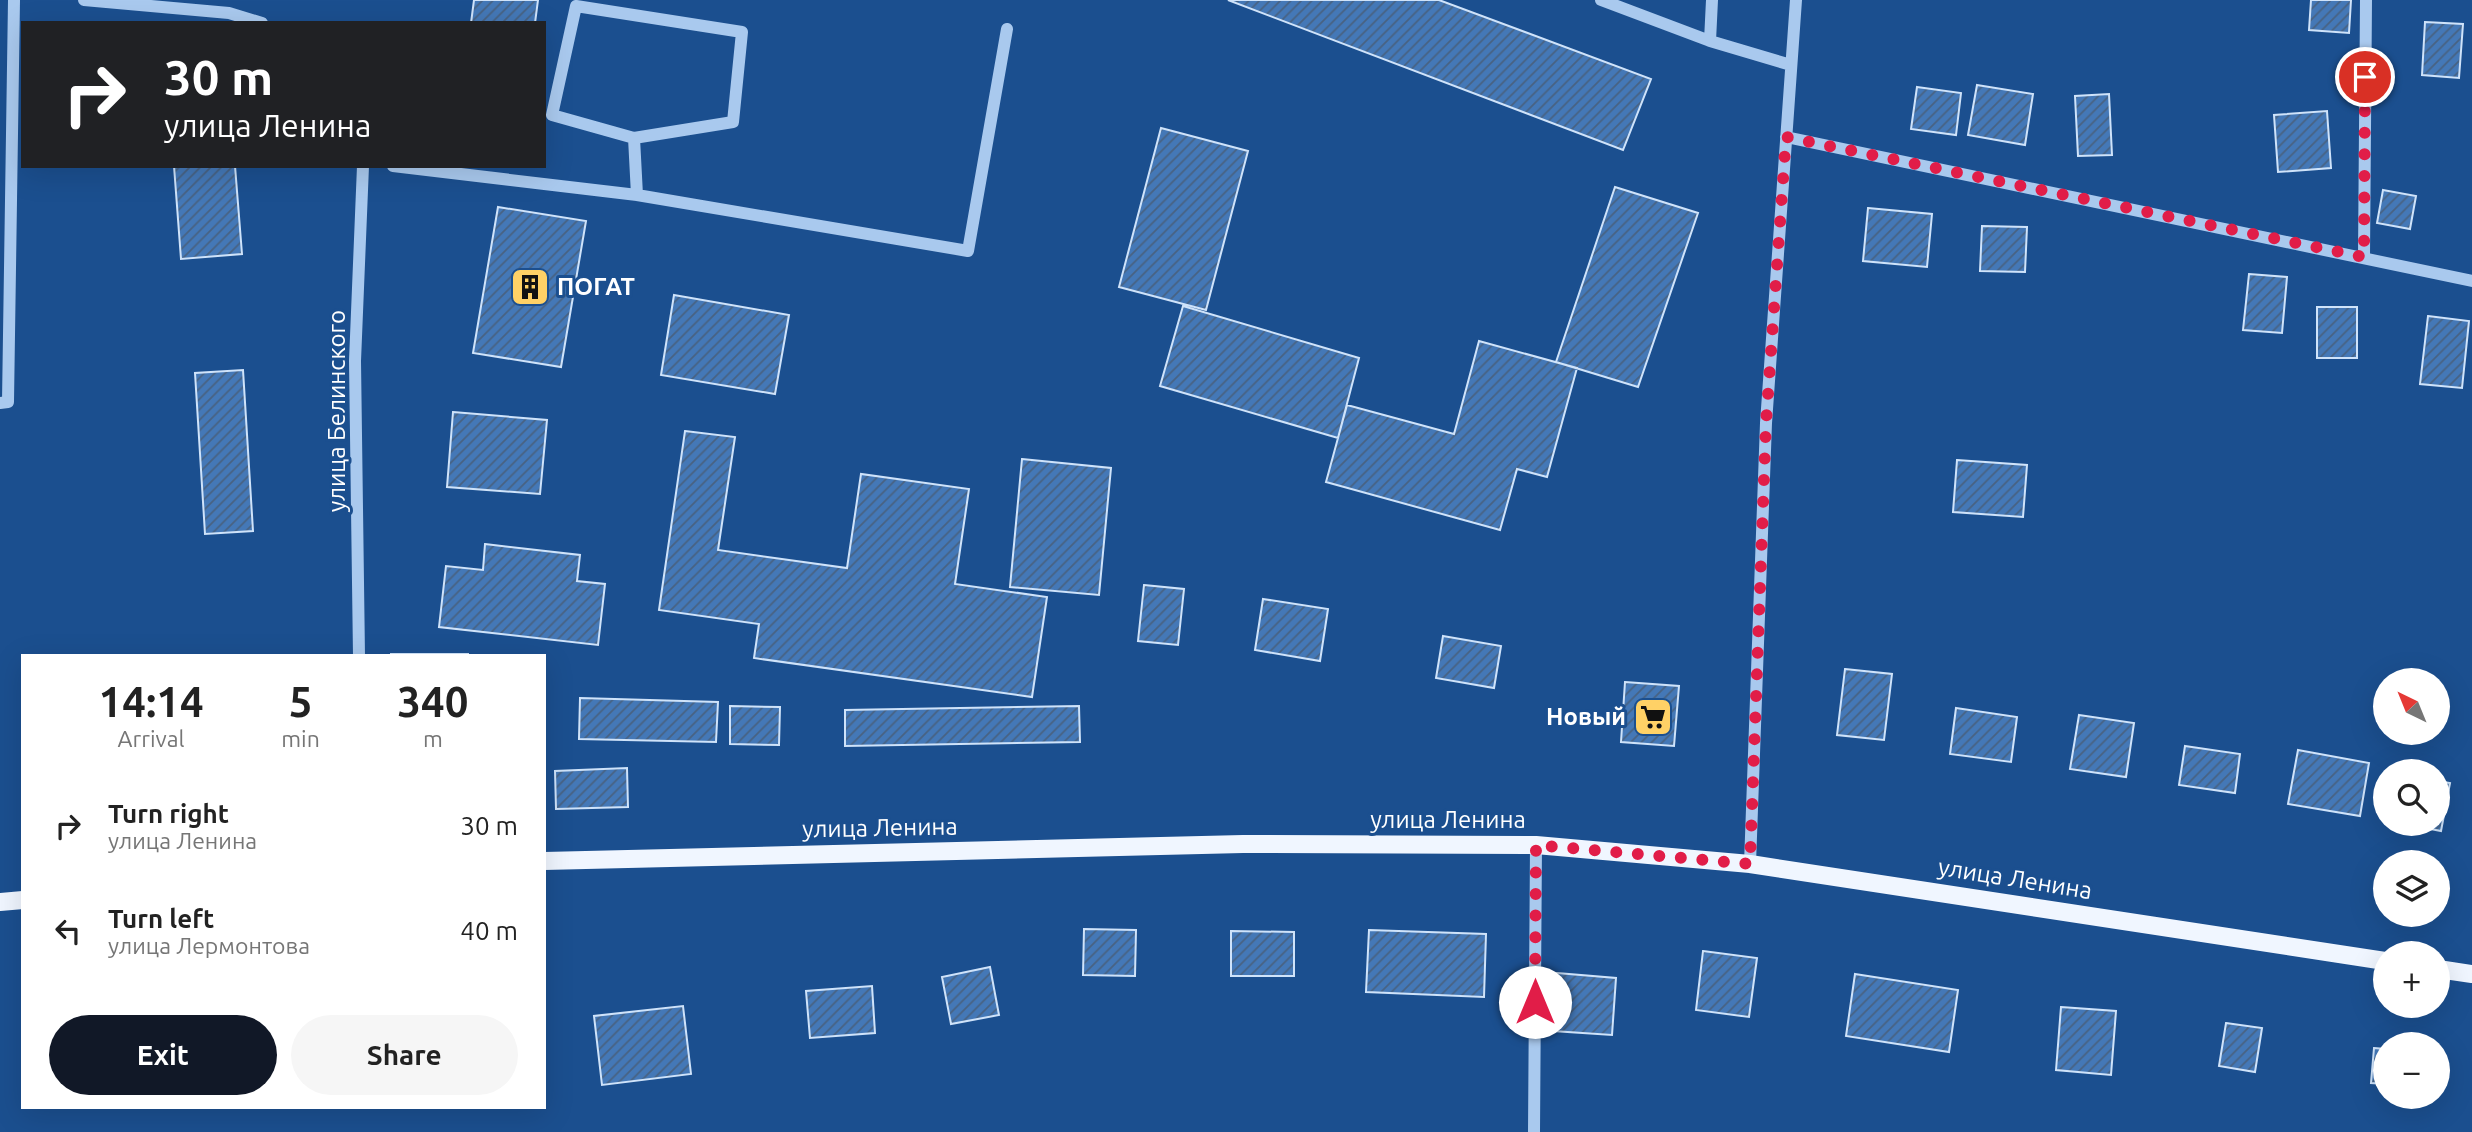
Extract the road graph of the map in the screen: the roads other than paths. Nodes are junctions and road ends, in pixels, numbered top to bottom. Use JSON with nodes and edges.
{"nodes":[{"id":1,"x":14,"y":0,"type":"edge"},
{"id":2,"x":84,"y":0,"type":"edge"},
{"id":3,"x":1601,"y":0,"type":"edge"},
{"id":4,"x":1712,"y":0,"type":"edge"},
{"id":5,"x":1796,"y":0,"type":"edge"},
{"id":6,"x":2366,"y":0,"type":"edge"},
{"id":7,"x":255,"y":21,"type":"edge"},
{"id":8,"x":1007,"y":29,"type":"dead end"},
{"id":9,"x":1710,"y":41,"type":"junction"},
{"id":10,"x":1791,"y":65,"type":"junction"},
{"id":11,"x":1786,"y":137,"type":"junction"},
{"id":12,"x":634,"y":138,"type":"junction"},
{"id":13,"x":363,"y":168,"type":"edge"},
{"id":14,"x":410,"y":168,"type":"edge"},
{"id":15,"x":637,"y":195,"type":"junction"},
{"id":16,"x":2364,"y":257,"type":"junction"},
{"id":17,"x":2472,"y":281,"type":"edge"},
{"id":18,"x":0,"y":402,"type":"edge"},
{"id":19,"x":359,"y":654,"type":"edge"},
{"id":20,"x":1536,"y":845,"type":"junction"},
{"id":21,"x":546,"y":860,"type":"edge"},
{"id":22,"x":1750,"y":864,"type":"junction"},
{"id":23,"x":21,"y":900,"type":"edge"},
{"id":24,"x":0,"y":902,"type":"edge"},
{"id":25,"x":2373,"y":959,"type":"edge"},
{"id":26,"x":2450,"y":971,"type":"edge"},
{"id":27,"x":2472,"y":974,"type":"edge"},
{"id":28,"x":1534,"y":1132,"type":"edge"}],
"edges":[{"from":1,"to":18,"type":"street"},
{"from":2,"to":7,"type":"street"},
{"from":3,"to":9,"type":"street"},
{"from":4,"to":9,"type":"street"},
{"from":5,"to":10,"type":"street"},
{"from":6,"to":16,"type":"street"},
{"from":8,"to":15,"type":"street"},
{"from":9,"to":10,"type":"street"},
{"from":10,"to":11,"type":"street"},
{"from":11,"to":16,"type":"street"},
{"from":11,"to":22,"type":"street"},
{"from":12,"to":12,"type":"street"},
{"from":12,"to":15,"type":"street"},
{"from":13,"to":19,"type":"street","name":"улица Белинского"},
{"from":14,"to":15,"type":"street"},
{"from":16,"to":17,"type":"street"},
{"from":20,"to":21,"type":"main road","name":"улица Ленина"},
{"from":20,"to":22,"type":"main road","name":"улица Ленина"},
{"from":20,"to":28,"type":"street"},
{"from":22,"to":25,"type":"main road","name":"улица Ленина"},
{"from":23,"to":24,"type":"main road"},
{"from":26,"to":27,"type":"main road"}]}
